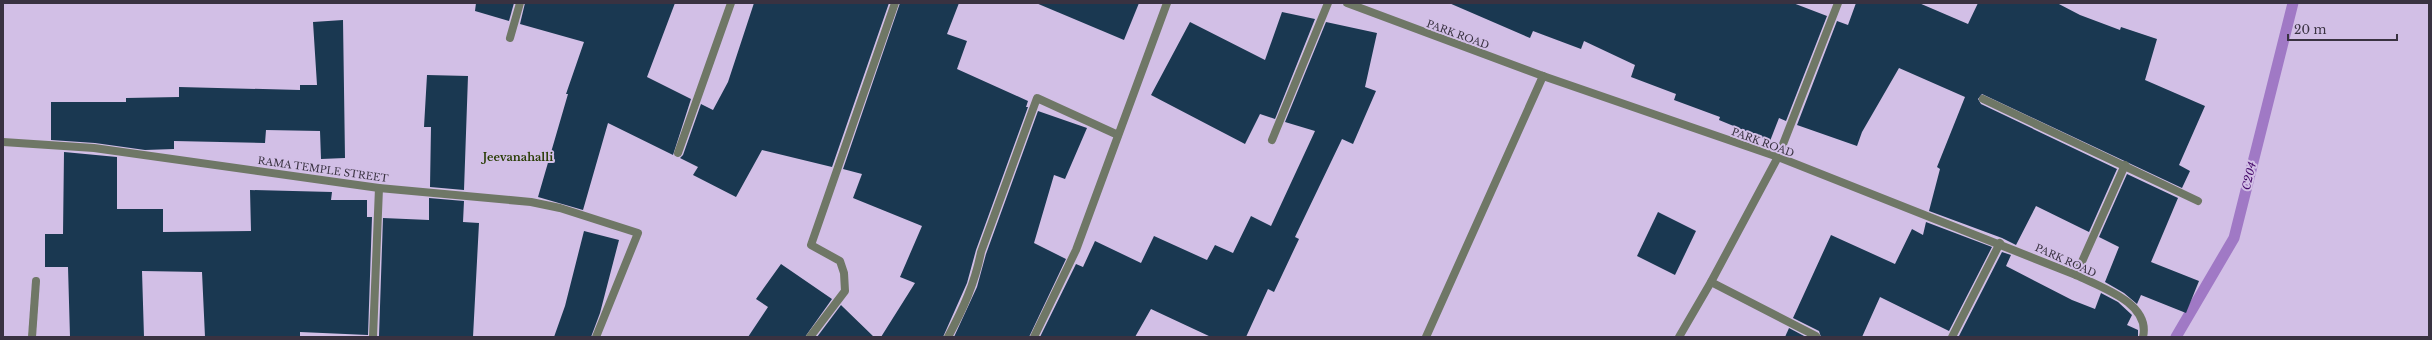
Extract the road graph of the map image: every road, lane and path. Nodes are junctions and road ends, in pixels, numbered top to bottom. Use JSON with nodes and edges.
{"nodes":[{"id":1,"x":520,"y":3,"type":"edge"},
{"id":2,"x":731,"y":3,"type":"edge"},
{"id":3,"x":895,"y":3,"type":"edge"},
{"id":4,"x":1167,"y":3,"type":"edge"},
{"id":5,"x":1328,"y":3,"type":"edge"},
{"id":6,"x":1347,"y":3,"type":"edge"},
{"id":7,"x":1838,"y":3,"type":"edge"},
{"id":8,"x":510,"y":38,"type":"dead end"},
{"id":9,"x":1543,"y":76,"type":"junction"},
{"id":10,"x":1983,"y":99,"type":"dead end"},
{"id":11,"x":1118,"y":135,"type":"junction"},
{"id":12,"x":1272,"y":140,"type":"dead end"},
{"id":13,"x":3,"y":142,"type":"edge"},
{"id":14,"x":678,"y":153,"type":"dead end"},
{"id":15,"x":1778,"y":157,"type":"junction"},
{"id":16,"x":2125,"y":165,"type":"junction"},
{"id":17,"x":379,"y":188,"type":"junction"},
{"id":18,"x":2198,"y":201,"type":"dead end"},
{"id":19,"x":2000,"y":243,"type":"junction"},
{"id":20,"x":2076,"y":274,"type":"junction"},
{"id":21,"x":36,"y":281,"type":"dead end"},
{"id":22,"x":1711,"y":282,"type":"junction"},
{"id":23,"x":1816,"y":336,"type":"dead end"},
{"id":24,"x":32,"y":337,"type":"edge"},
{"id":25,"x":373,"y":337,"type":"edge"},
{"id":26,"x":596,"y":337,"type":"edge"},
{"id":27,"x":810,"y":337,"type":"edge"},
{"id":28,"x":948,"y":337,"type":"edge"},
{"id":29,"x":1034,"y":337,"type":"edge"},
{"id":30,"x":1426,"y":337,"type":"edge"},
{"id":31,"x":1679,"y":337,"type":"edge"},
{"id":32,"x":1952,"y":337,"type":"edge"},
{"id":33,"x":2143,"y":337,"type":"edge"}],
"edges":[{"from":1,"to":8,"type":"street"},
{"from":2,"to":14,"type":"street"},
{"from":3,"to":27,"type":"street"},
{"from":4,"to":11,"type":"street"},
{"from":5,"to":12,"type":"street"},
{"from":6,"to":9,"type":"street","name":"PARK ROAD"},
{"from":7,"to":15,"type":"street"},
{"from":9,"to":15,"type":"street","name":"PARK ROAD"},
{"from":9,"to":30,"type":"street"},
{"from":10,"to":16,"type":"street"},
{"from":11,"to":28,"type":"street"},
{"from":11,"to":29,"type":"street"},
{"from":13,"to":17,"type":"street","name":"RAMA TEMPLE STREET"},
{"from":15,"to":19,"type":"street","name":"PARK ROAD"},
{"from":15,"to":22,"type":"street"},
{"from":16,"to":18,"type":"street"},
{"from":16,"to":20,"type":"street"},
{"from":17,"to":25,"type":"street"},
{"from":17,"to":26,"type":"street","name":"RAMA TEMPLE STREET"},
{"from":19,"to":20,"type":"street","name":"PARK ROAD"},
{"from":19,"to":32,"type":"street"},
{"from":20,"to":33,"type":"street","name":"PARK ROAD"},
{"from":21,"to":24,"type":"street"},
{"from":22,"to":23,"type":"street"},
{"from":22,"to":31,"type":"street"}]}
